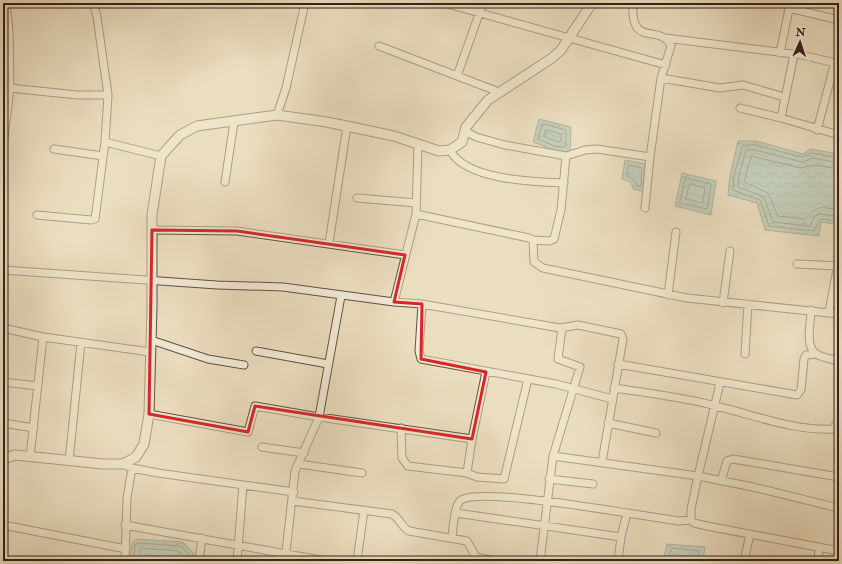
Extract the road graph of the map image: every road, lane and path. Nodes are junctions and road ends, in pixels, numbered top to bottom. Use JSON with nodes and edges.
{"nodes":[{"id":1,"x":6,"y":3,"type":"edge"},
{"id":2,"x":305,"y":3,"type":"edge"},
{"id":3,"x":444,"y":3,"type":"edge"},
{"id":4,"x":483,"y":3,"type":"edge"},
{"id":5,"x":592,"y":3,"type":"edge"},
{"id":6,"x":633,"y":3,"type":"edge"},
{"id":7,"x":93,"y":4,"type":"edge"},
{"id":8,"x":790,"y":5,"type":"edge"},
{"id":9,"x":480,"y":12,"type":"junction"},
{"id":10,"x":839,"y":20,"type":"edge"},
{"id":11,"x":6,"y":31,"type":"edge"},
{"id":12,"x":570,"y":37,"type":"junction"},
{"id":13,"x":665,"y":38,"type":"junction"},
{"id":14,"x":379,"y":46,"type":"dead end"},
{"id":15,"x":780,"y":53,"type":"junction"},
{"id":16,"x":794,"y":55,"type":"junction"},
{"id":17,"x":837,"y":63,"type":"edge"},
{"id":18,"x":666,"y":65,"type":"junction"},
{"id":19,"x":457,"y":76,"type":"junction"},
{"id":20,"x":661,"y":78,"type":"junction"},
{"id":21,"x":7,"y":83,"type":"edge"},
{"id":22,"x":498,"y":92,"type":"junction"},
{"id":23,"x":108,"y":95,"type":"junction"},
{"id":24,"x":784,"y":97,"type":"junction"},
{"id":25,"x":740,"y":108,"type":"dead end"},
{"id":26,"x":277,"y":115,"type":"junction"},
{"id":27,"x":781,"y":118,"type":"junction"},
{"id":28,"x":234,"y":122,"type":"junction"},
{"id":29,"x":347,"y":126,"type":"junction"},
{"id":30,"x":817,"y":130,"type":"junction"},
{"id":31,"x":465,"y":132,"type":"junction"},
{"id":32,"x":839,"y":136,"type":"edge"},
{"id":33,"x":105,"y":142,"type":"junction"},
{"id":34,"x":418,"y":144,"type":"junction"},
{"id":35,"x":3,"y":147,"type":"edge"},
{"id":36,"x":54,"y":149,"type":"dead end"},
{"id":37,"x":450,"y":150,"type":"junction"},
{"id":38,"x":103,"y":156,"type":"junction"},
{"id":39,"x":161,"y":156,"type":"junction"},
{"id":40,"x":566,"y":156,"type":"junction"},
{"id":41,"x":650,"y":157,"type":"junction"},
{"id":42,"x":225,"y":182,"type":"dead end"},
{"id":43,"x":564,"y":183,"type":"junction"},
{"id":44,"x":357,"y":198,"type":"dead end"},
{"id":45,"x":416,"y":203,"type":"junction"},
{"id":46,"x":645,"y":208,"type":"dead end"},
{"id":47,"x":416,"y":214,"type":"junction"},
{"id":48,"x":37,"y":215,"type":"dead end"},
{"id":49,"x":152,"y":230,"type":"junction"},
{"id":50,"x":676,"y":232,"type":"dead end"},
{"id":51,"x":533,"y":240,"type":"junction"},
{"id":52,"x":329,"y":243,"type":"junction"},
{"id":53,"x":730,"y":251,"type":"dead end"},
{"id":54,"x":405,"y":255,"type":"junction"},
{"id":55,"x":797,"y":264,"type":"dead end"},
{"id":56,"x":838,"y":264,"type":"edge"},
{"id":57,"x":3,"y":270,"type":"edge"},
{"id":58,"x":152,"y":280,"type":"junction"},
{"id":59,"x":668,"y":294,"type":"junction"},
{"id":60,"x":341,"y":296,"type":"junction"},
{"id":61,"x":394,"y":302,"type":"junction"},
{"id":62,"x":723,"y":303,"type":"junction"},
{"id":63,"x":422,"y":304,"type":"junction"},
{"id":64,"x":748,"y":304,"type":"junction"},
{"id":65,"x":811,"y":310,"type":"junction"},
{"id":66,"x":829,"y":312,"type":"junction"},
{"id":67,"x":839,"y":314,"type":"edge"},
{"id":68,"x":3,"y":328,"type":"edge"},
{"id":69,"x":562,"y":328,"type":"junction"},
{"id":70,"x":43,"y":337,"type":"junction"},
{"id":71,"x":151,"y":340,"type":"junction"},
{"id":72,"x":80,"y":343,"type":"junction"},
{"id":73,"x":256,"y":351,"type":"dead end"},
{"id":74,"x":150,"y":352,"type":"junction"},
{"id":75,"x":745,"y":354,"type":"dead end"},
{"id":76,"x":815,"y":354,"type":"junction"},
{"id":77,"x":839,"y":361,"type":"edge"},
{"id":78,"x":328,"y":364,"type":"junction"},
{"id":79,"x":618,"y":364,"type":"junction"},
{"id":80,"x":244,"y":365,"type":"dead end"},
{"id":81,"x":486,"y":372,"type":"junction"},
{"id":82,"x":528,"y":379,"type":"junction"},
{"id":83,"x":3,"y":382,"type":"edge"},
{"id":84,"x":720,"y":383,"type":"junction"},
{"id":85,"x":38,"y":386,"type":"junction"},
{"id":86,"x":572,"y":388,"type":"junction"},
{"id":87,"x":614,"y":388,"type":"junction"},
{"id":88,"x":612,"y":399,"type":"junction"},
{"id":89,"x":715,"y":406,"type":"junction"},
{"id":90,"x":149,"y":414,"type":"junction"},
{"id":91,"x":318,"y":417,"type":"junction"},
{"id":92,"x":839,"y":420,"type":"edge"},
{"id":93,"x":3,"y":423,"type":"edge"},
{"id":94,"x":608,"y":423,"type":"junction"},
{"id":95,"x":34,"y":428,"type":"junction"},
{"id":96,"x":401,"y":428,"type":"junction"},
{"id":97,"x":656,"y":434,"type":"dead end"},
{"id":98,"x":472,"y":439,"type":"junction"},
{"id":99,"x":262,"y":447,"type":"dead end"},
{"id":100,"x":304,"y":453,"type":"junction"},
{"id":101,"x":553,"y":456,"type":"junction"},
{"id":102,"x":30,"y":457,"type":"junction"},
{"id":103,"x":3,"y":459,"type":"edge"},
{"id":104,"x":69,"y":461,"type":"junction"},
{"id":105,"x":602,"y":462,"type":"junction"},
{"id":106,"x":299,"y":464,"type":"junction"},
{"id":107,"x":128,"y":466,"type":"junction"},
{"id":108,"x":362,"y":473,"type":"dead end"},
{"id":109,"x":467,"y":473,"type":"junction"},
{"id":110,"x":698,"y":476,"type":"junction"},
{"id":111,"x":839,"y":477,"type":"edge"},
{"id":112,"x":549,"y":479,"type":"junction"},
{"id":113,"x":721,"y":481,"type":"junction"},
{"id":114,"x":593,"y":484,"type":"dead end"},
{"id":115,"x":243,"y":485,"type":"junction"},
{"id":116,"x":294,"y":492,"type":"junction"},
{"id":117,"x":292,"y":501,"type":"junction"},
{"id":118,"x":547,"y":501,"type":"junction"},
{"id":119,"x":834,"y":507,"type":"dead end"},
{"id":120,"x":364,"y":510,"type":"junction"},
{"id":121,"x":456,"y":513,"type":"junction"},
{"id":122,"x":627,"y":513,"type":"junction"},
{"id":123,"x":692,"y":520,"type":"junction"},
{"id":124,"x":3,"y":525,"type":"edge"},
{"id":125,"x":125,"y":525,"type":"junction"},
{"id":126,"x":546,"y":525,"type":"junction"},
{"id":127,"x":750,"y":534,"type":"junction"},
{"id":128,"x":621,"y":537,"type":"junction"},
{"id":129,"x":202,"y":538,"type":"junction"},
{"id":130,"x":452,"y":538,"type":"junction"},
{"id":131,"x":239,"y":544,"type":"junction"},
{"id":132,"x":819,"y":548,"type":"junction"},
{"id":133,"x":126,"y":549,"type":"junction"},
{"id":134,"x":839,"y":551,"type":"edge"},
{"id":135,"x":286,"y":558,"type":"edge"},
{"id":136,"x":125,"y":561,"type":"edge"},
{"id":137,"x":199,"y":561,"type":"edge"},
{"id":138,"x":237,"y":561,"type":"edge"},
{"id":139,"x":326,"y":561,"type":"edge"},
{"id":140,"x":357,"y":561,"type":"edge"},
{"id":141,"x":496,"y":561,"type":"edge"},
{"id":142,"x":540,"y":561,"type":"edge"},
{"id":143,"x":618,"y":561,"type":"edge"},
{"id":144,"x":744,"y":561,"type":"edge"},
{"id":145,"x":818,"y":561,"type":"edge"}],
"edges":[{"from":1,"to":11,"type":"street"},
{"from":2,"to":26,"type":"street"},
{"from":3,"to":9,"type":"street"},
{"from":4,"to":9,"type":"street"},
{"from":5,"to":12,"type":"street"},
{"from":6,"to":13,"type":"street"},
{"from":7,"to":23,"type":"street"},
{"from":8,"to":10,"type":"street"},
{"from":8,"to":15,"type":"street"},
{"from":9,"to":12,"type":"street"},
{"from":9,"to":19,"type":"street"},
{"from":11,"to":21,"type":"street"},
{"from":12,"to":18,"type":"street"},
{"from":12,"to":22,"type":"street"},
{"from":13,"to":15,"type":"street"},
{"from":13,"to":18,"type":"street"},
{"from":14,"to":19,"type":"street"},
{"from":15,"to":16,"type":"street"},
{"from":16,"to":17,"type":"street"},
{"from":16,"to":24,"type":"street"},
{"from":17,"to":30,"type":"street"},
{"from":18,"to":20,"type":"street"},
{"from":19,"to":22,"type":"street"},
{"from":20,"to":24,"type":"street"},
{"from":20,"to":41,"type":"street"},
{"from":21,"to":23,"type":"street"},
{"from":21,"to":35,"type":"street"},
{"from":22,"to":31,"type":"street"},
{"from":23,"to":33,"type":"street"},
{"from":24,"to":27,"type":"street"},
{"from":25,"to":27,"type":"street"},
{"from":26,"to":28,"type":"street"},
{"from":26,"to":29,"type":"street"},
{"from":27,"to":30,"type":"street"},
{"from":28,"to":39,"type":"street"},
{"from":28,"to":42,"type":"street"},
{"from":29,"to":34,"type":"street"},
{"from":29,"to":52,"type":"street"},
{"from":30,"to":32,"type":"street"},
{"from":31,"to":37,"type":"street"},
{"from":31,"to":40,"type":"street"},
{"from":33,"to":38,"type":"street"},
{"from":33,"to":39,"type":"street"},
{"from":34,"to":37,"type":"street"},
{"from":34,"to":45,"type":"street"},
{"from":36,"to":38,"type":"street"},
{"from":37,"to":43,"type":"street"},
{"from":38,"to":48,"type":"street"},
{"from":39,"to":49,"type":"street"},
{"from":40,"to":41,"type":"street"},
{"from":40,"to":43,"type":"street"},
{"from":41,"to":46,"type":"street"},
{"from":43,"to":51,"type":"street"},
{"from":44,"to":45,"type":"street"},
{"from":45,"to":47,"type":"street"},
{"from":47,"to":51,"type":"street"},
{"from":47,"to":54,"type":"street"},
{"from":49,"to":52,"type":"street"},
{"from":49,"to":58,"type":"street"},
{"from":50,"to":59,"type":"street"},
{"from":51,"to":59,"type":"street"},
{"from":52,"to":54,"type":"street"},
{"from":53,"to":62,"type":"street"},
{"from":54,"to":61,"type":"street"},
{"from":55,"to":56,"type":"street"},
{"from":56,"to":66,"type":"street"},
{"from":57,"to":58,"type":"street"},
{"from":58,"to":60,"type":"street"},
{"from":58,"to":71,"type":"street"},
{"from":59,"to":62,"type":"street"},
{"from":60,"to":61,"type":"street"},
{"from":60,"to":78,"type":"street"},
{"from":61,"to":63,"type":"street"},
{"from":62,"to":64,"type":"street"},
{"from":63,"to":69,"type":"street"},
{"from":63,"to":81,"type":"street"},
{"from":64,"to":65,"type":"street"},
{"from":64,"to":75,"type":"street"},
{"from":65,"to":66,"type":"street"},
{"from":65,"to":76,"type":"street"},
{"from":66,"to":67,"type":"street"},
{"from":68,"to":70,"type":"street"},
{"from":69,"to":79,"type":"street"},
{"from":69,"to":86,"type":"street"},
{"from":70,"to":72,"type":"street"},
{"from":70,"to":85,"type":"street"},
{"from":71,"to":74,"type":"street"},
{"from":71,"to":80,"type":"street"},
{"from":72,"to":74,"type":"street"},
{"from":72,"to":104,"type":"street"},
{"from":73,"to":78,"type":"street"},
{"from":74,"to":90,"type":"street"},
{"from":76,"to":77,"type":"street"},
{"from":76,"to":84,"type":"street"},
{"from":78,"to":91,"type":"street"},
{"from":79,"to":84,"type":"street"},
{"from":79,"to":87,"type":"street"},
{"from":81,"to":82,"type":"street"},
{"from":81,"to":98,"type":"street"},
{"from":82,"to":86,"type":"street"},
{"from":82,"to":109,"type":"street"},
{"from":83,"to":85,"type":"street"},
{"from":84,"to":89,"type":"street"},
{"from":85,"to":95,"type":"street"},
{"from":86,"to":88,"type":"street"},
{"from":86,"to":101,"type":"street"},
{"from":87,"to":88,"type":"street"},
{"from":87,"to":89,"type":"street"},
{"from":88,"to":94,"type":"street"},
{"from":89,"to":92,"type":"street"},
{"from":89,"to":110,"type":"street"},
{"from":90,"to":91,"type":"street"},
{"from":90,"to":107,"type":"street"},
{"from":91,"to":96,"type":"street"},
{"from":91,"to":100,"type":"street"},
{"from":93,"to":95,"type":"street"},
{"from":94,"to":97,"type":"street"},
{"from":94,"to":105,"type":"street"},
{"from":95,"to":102,"type":"street"},
{"from":96,"to":98,"type":"street"},
{"from":96,"to":109,"type":"street"},
{"from":98,"to":109,"type":"street"},
{"from":99,"to":100,"type":"street"},
{"from":100,"to":106,"type":"street"},
{"from":101,"to":105,"type":"street"},
{"from":101,"to":112,"type":"street"},
{"from":102,"to":103,"type":"street"},
{"from":102,"to":104,"type":"street"},
{"from":104,"to":107,"type":"street"},
{"from":105,"to":110,"type":"street"},
{"from":106,"to":108,"type":"street"},
{"from":106,"to":116,"type":"street"},
{"from":107,"to":115,"type":"street"},
{"from":107,"to":125,"type":"street"},
{"from":110,"to":113,"type":"street"},
{"from":110,"to":123,"type":"street"},
{"from":111,"to":113,"type":"street"},
{"from":112,"to":114,"type":"street"},
{"from":112,"to":118,"type":"street"},
{"from":113,"to":119,"type":"street"},
{"from":115,"to":116,"type":"street"},
{"from":115,"to":131,"type":"street"},
{"from":116,"to":117,"type":"street"},
{"from":117,"to":120,"type":"street"},
{"from":117,"to":135,"type":"street"},
{"from":118,"to":121,"type":"street"},
{"from":118,"to":122,"type":"street"},
{"from":118,"to":126,"type":"street"},
{"from":120,"to":130,"type":"street"},
{"from":120,"to":140,"type":"street"},
{"from":121,"to":126,"type":"street"},
{"from":121,"to":130,"type":"street"},
{"from":122,"to":123,"type":"street"},
{"from":122,"to":128,"type":"street"},
{"from":123,"to":127,"type":"street"},
{"from":124,"to":133,"type":"street"},
{"from":125,"to":129,"type":"street"},
{"from":125,"to":133,"type":"street"},
{"from":126,"to":128,"type":"street"},
{"from":126,"to":142,"type":"street"},
{"from":127,"to":132,"type":"street"},
{"from":127,"to":144,"type":"street"},
{"from":128,"to":143,"type":"street"},
{"from":129,"to":131,"type":"street"},
{"from":129,"to":137,"type":"street"},
{"from":130,"to":141,"type":"street"},
{"from":131,"to":135,"type":"street"},
{"from":131,"to":138,"type":"street"},
{"from":132,"to":134,"type":"street"},
{"from":132,"to":145,"type":"street"},
{"from":133,"to":136,"type":"street"},
{"from":135,"to":139,"type":"street"}]}
